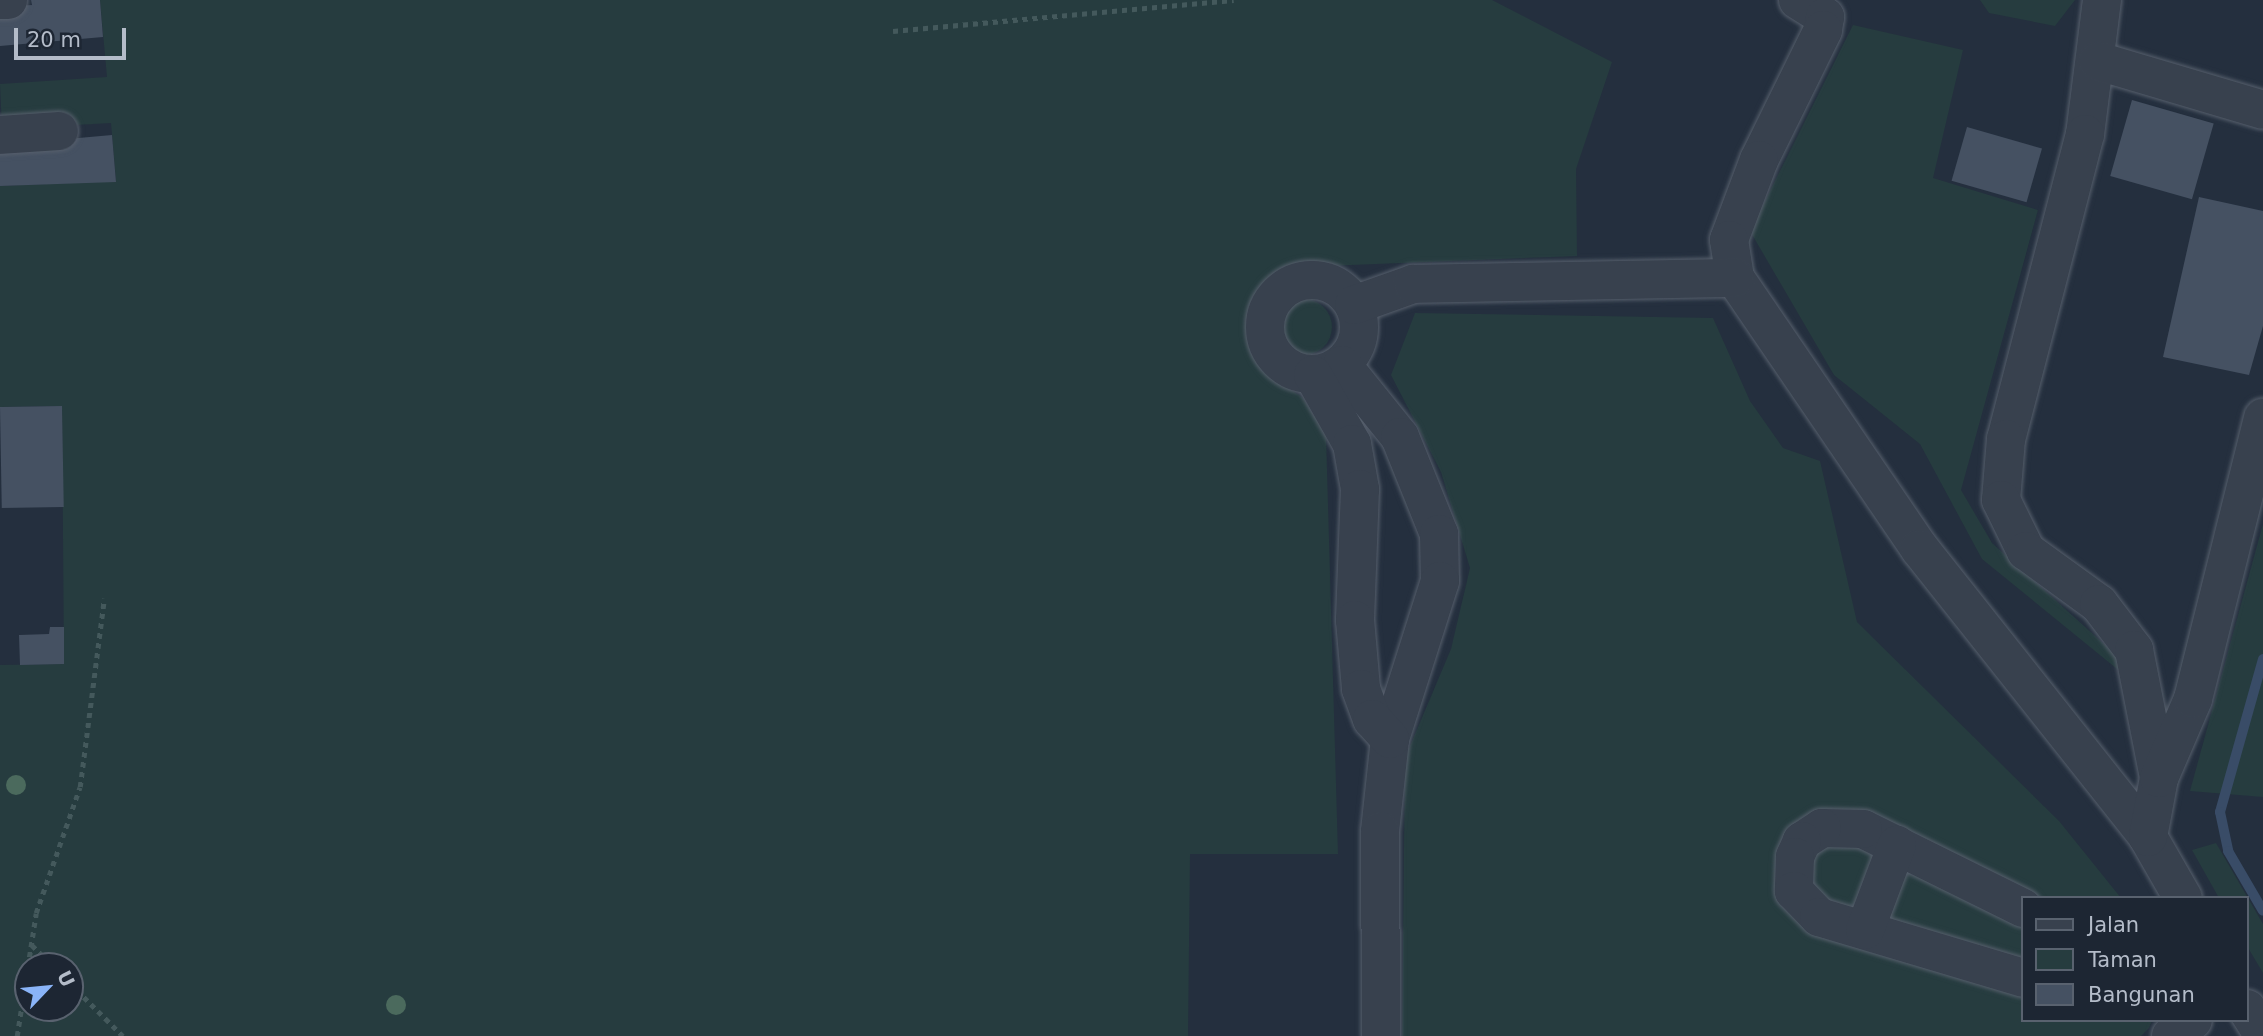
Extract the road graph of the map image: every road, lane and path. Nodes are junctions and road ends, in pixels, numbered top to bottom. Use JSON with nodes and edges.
{"nodes":[{"id":1,"x":0,"y":0,"type":"edge"},
{"id":2,"x":8,"y":0,"type":"edge"},
{"id":3,"x":1234,"y":0,"type":"edge"},
{"id":4,"x":1798,"y":0,"type":"edge"},
{"id":5,"x":2102,"y":0,"type":"edge"},
{"id":6,"x":893,"y":31,"type":"dead end"},
{"id":7,"x":2098,"y":61,"type":"junction"},
{"id":8,"x":2263,"y":110,"type":"edge"},
{"id":9,"x":60,"y":131,"type":"dead end"},
{"id":10,"x":0,"y":135,"type":"edge"},
{"id":11,"x":1735,"y":278,"type":"junction"},
{"id":12,"x":1354,"y":305,"type":"junction"},
{"id":13,"x":1328,"y":370,"type":"junction"},
{"id":14,"x":2263,"y":418,"type":"edge"},
{"id":15,"x":104,"y":599,"type":"dead end"},
{"id":16,"x":1390,"y":739,"type":"junction"},
{"id":17,"x":2159,"y":778,"type":"junction"},
{"id":18,"x":2148,"y":837,"type":"junction"},
{"id":19,"x":1897,"y":845,"type":"junction"},
{"id":20,"x":2182,"y":896,"type":"edge"},
{"id":21,"x":2022,"y":908,"type":"edge"},
{"id":22,"x":1865,"y":930,"type":"junction"},
{"id":23,"x":31,"y":944,"type":"junction"},
{"id":24,"x":39,"y":952,"type":"edge"},
{"id":25,"x":2022,"y":978,"type":"edge"},
{"id":26,"x":84,"y":998,"type":"edge"},
{"id":27,"x":2249,"y":1012,"type":"edge"},
{"id":28,"x":2263,"y":1035,"type":"edge"},
{"id":29,"x":17,"y":1036,"type":"edge"},
{"id":30,"x":123,"y":1036,"type":"edge"},
{"id":31,"x":1381,"y":1036,"type":"edge"}],
"edges":[{"from":1,"to":2,"type":"street"},
{"from":3,"to":6,"type":"path"},
{"from":4,"to":11,"type":"street"},
{"from":5,"to":7,"type":"street"},
{"from":7,"to":8,"type":"street"},
{"from":7,"to":17,"type":"street"},
{"from":9,"to":10,"type":"street"},
{"from":11,"to":12,"type":"street"},
{"from":11,"to":18,"type":"street"},
{"from":12,"to":13,"type":"street"},
{"from":12,"to":13,"type":"street"},
{"from":13,"to":16,"type":"street"},
{"from":13,"to":16,"type":"street"},
{"from":14,"to":17,"type":"street"},
{"from":15,"to":23,"type":"path"},
{"from":16,"to":31,"type":"street"},
{"from":17,"to":18,"type":"street"},
{"from":18,"to":20,"type":"street"},
{"from":19,"to":21,"type":"street"},
{"from":19,"to":22,"type":"street"},
{"from":19,"to":22,"type":"street"},
{"from":22,"to":25,"type":"street"},
{"from":23,"to":24,"type":"path"},
{"from":23,"to":29,"type":"path"},
{"from":26,"to":30,"type":"path"},
{"from":27,"to":28,"type":"street"}]}
